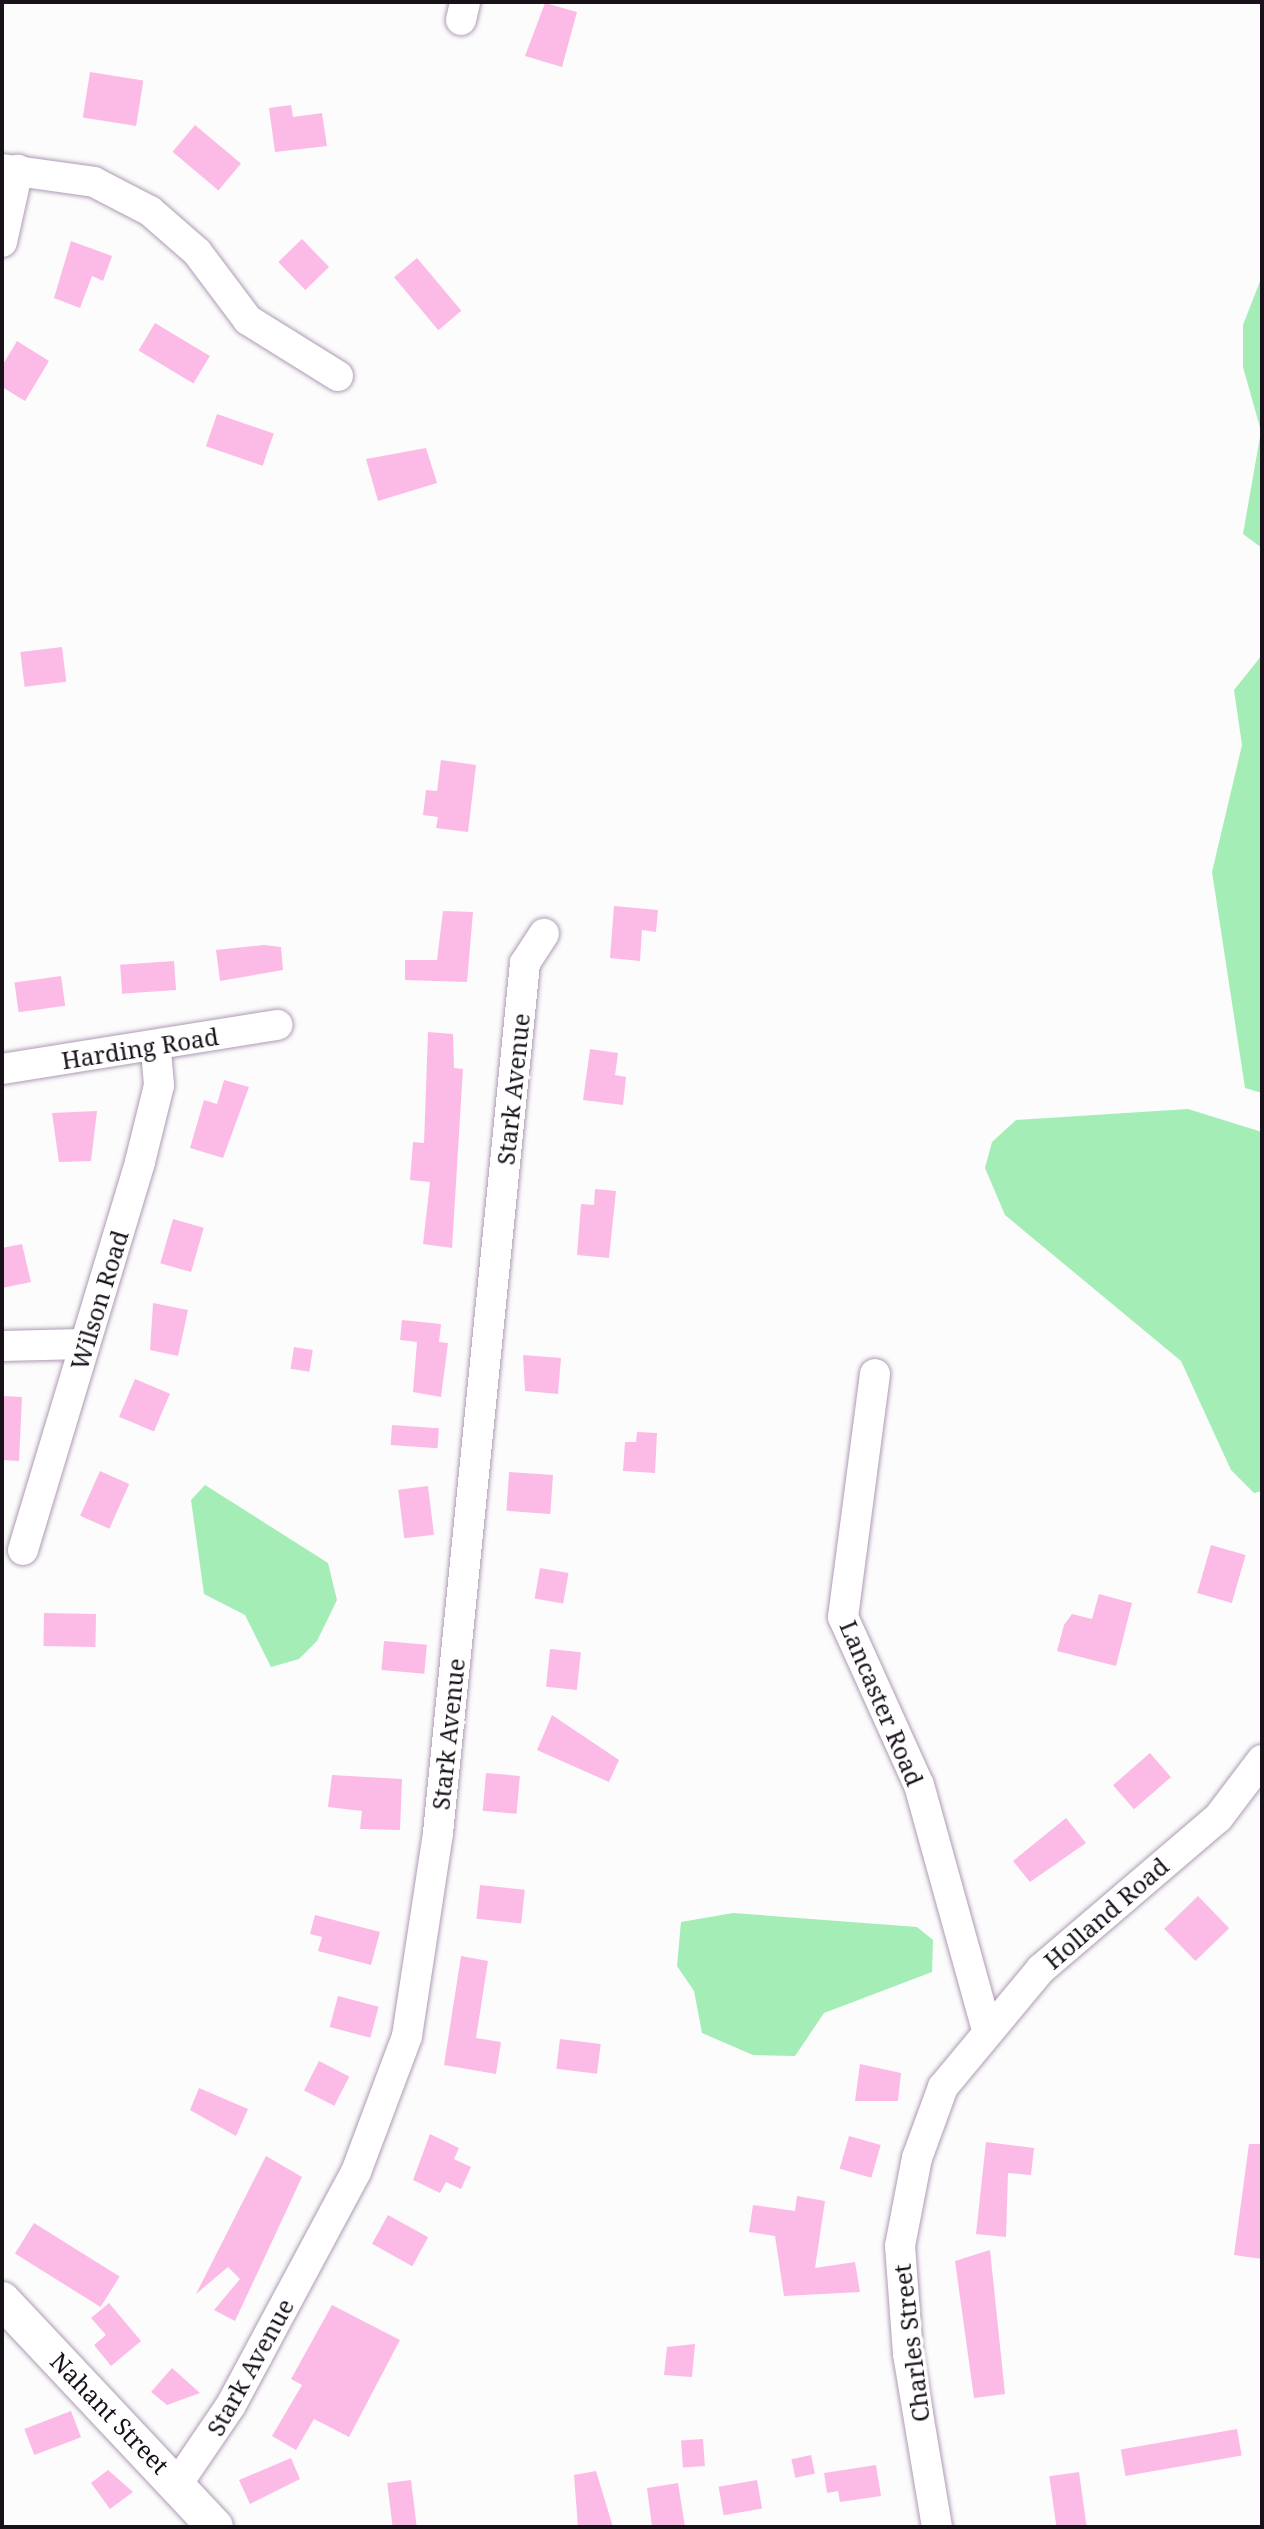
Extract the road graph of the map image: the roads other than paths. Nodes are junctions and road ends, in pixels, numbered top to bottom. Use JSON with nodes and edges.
{"nodes":[{"id":1,"x":10,"y":170,"type":"edge"},
{"id":2,"x":2,"y":242,"type":"edge"},
{"id":3,"x":338,"y":376,"type":"dead end"},
{"id":4,"x":544,"y":934,"type":"dead end"},
{"id":5,"x":278,"y":1025,"type":"dead end"},
{"id":6,"x":156,"y":1047,"type":"junction"},
{"id":7,"x":2,"y":1069,"type":"edge"},
{"id":8,"x":84,"y":1344,"type":"junction"},
{"id":9,"x":2,"y":1346,"type":"edge"},
{"id":10,"x":875,"y":1374,"type":"dead end"},
{"id":11,"x":23,"y":1550,"type":"dead end"},
{"id":12,"x":1260,"y":1770,"type":"edge"},
{"id":13,"x":986,"y":2026,"type":"junction"},
{"id":14,"x":952,"y":2070,"type":"joint"},
{"id":15,"x":2,"y":2300,"type":"edge"},
{"id":16,"x":178,"y":2483,"type":"junction"},
{"id":17,"x":215,"y":2527,"type":"edge"},
{"id":18,"x":937,"y":2527,"type":"edge"}],
"edges":[{"from":1,"to":2,"type":"street"},
{"from":1,"to":3,"type":"street"},
{"from":4,"to":16,"type":"street","name":"Stark Avenue"},
{"from":5,"to":6,"type":"street","name":"Harding Road"},
{"from":6,"to":7,"type":"street","name":"Harding Road"},
{"from":6,"to":8,"type":"street","name":"Wilson Road"},
{"from":8,"to":9,"type":"street"},
{"from":8,"to":11,"type":"street","name":"Wilson Road"},
{"from":10,"to":13,"type":"street","name":"Lancaster Road"},
{"from":12,"to":13,"type":"street","name":"Holland Road"},
{"from":13,"to":14,"type":"street","name":"Holland Road"},
{"from":14,"to":18,"type":"street","name":"Charles Street"},
{"from":15,"to":16,"type":"main road","name":"Nahant Street"},
{"from":16,"to":17,"type":"main road","name":"Nahant Street"}]}
